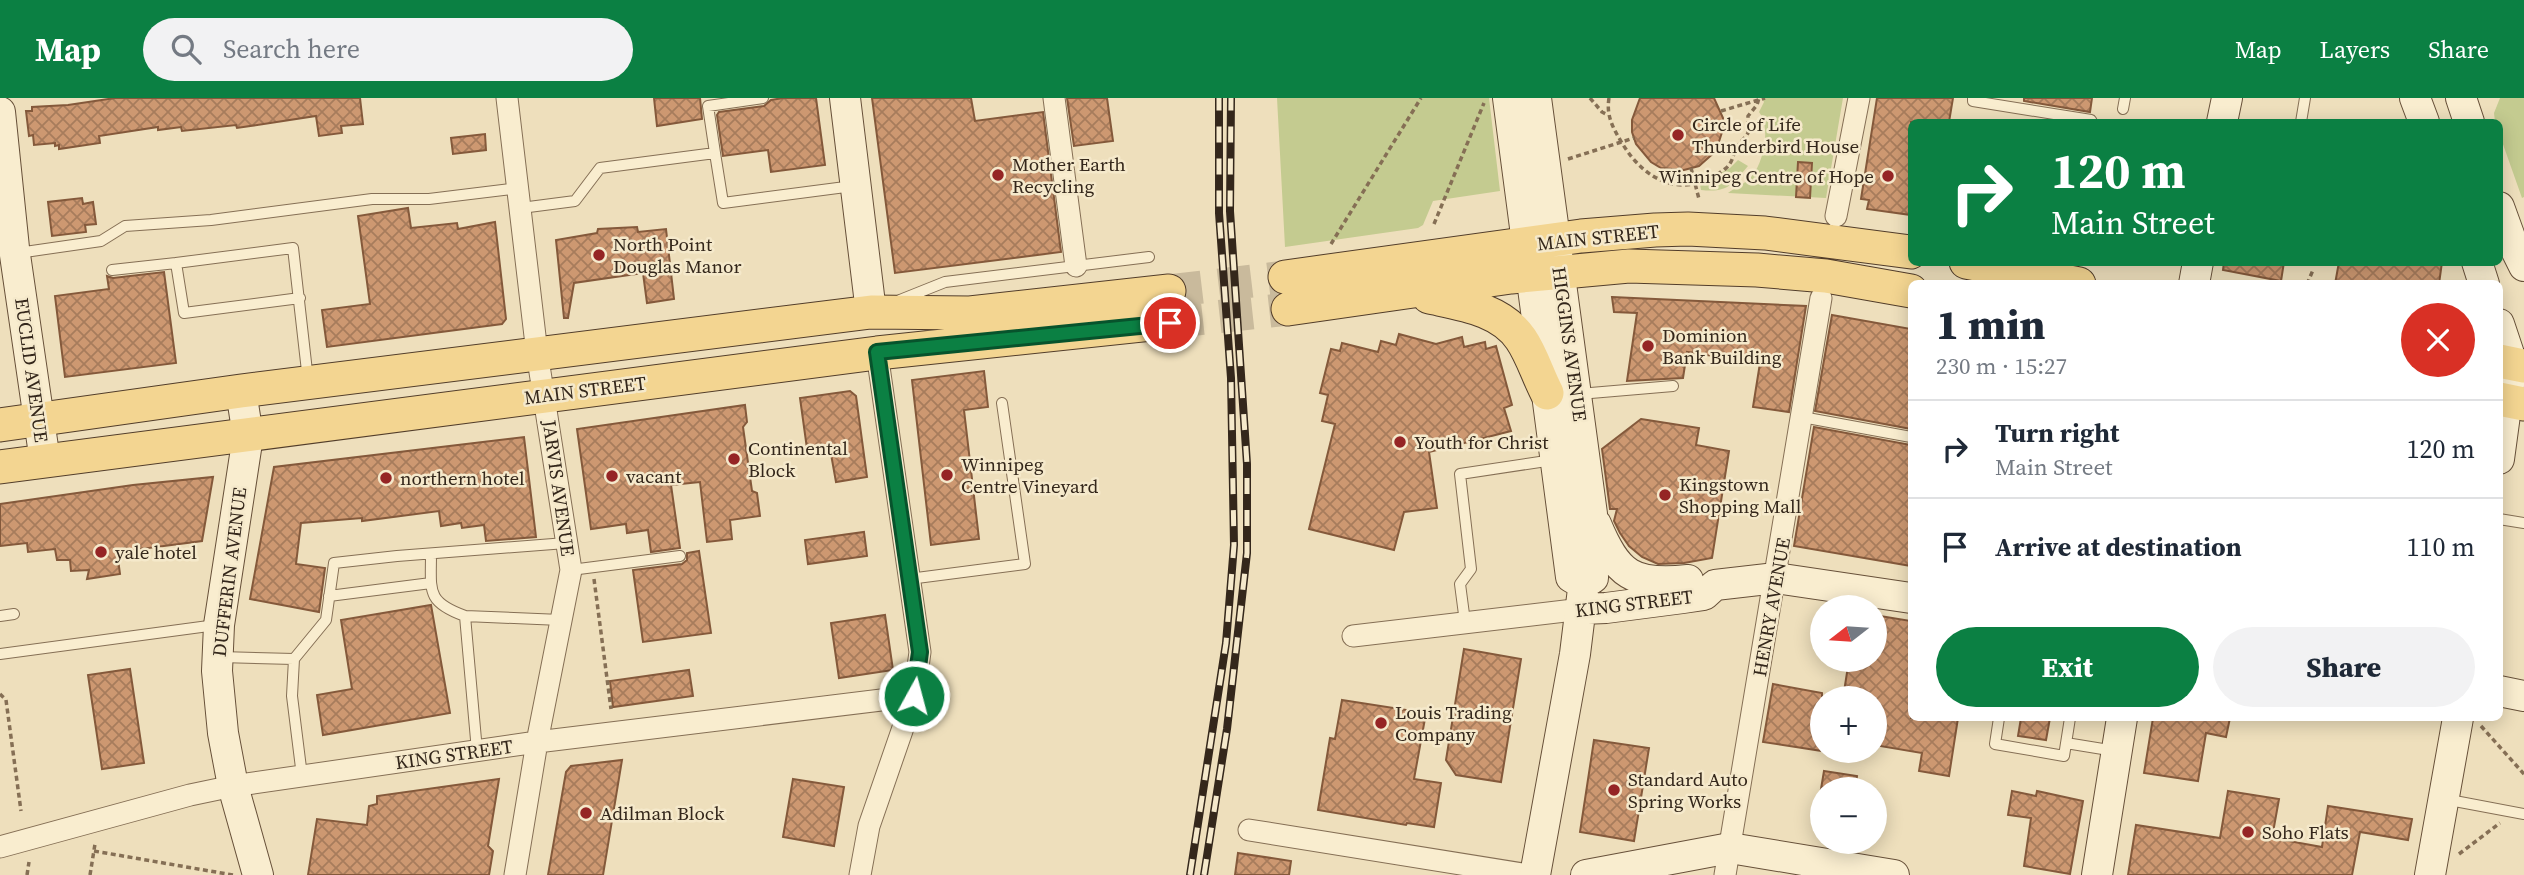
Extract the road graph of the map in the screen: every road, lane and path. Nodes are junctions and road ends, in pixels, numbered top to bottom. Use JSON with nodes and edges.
{"nodes":[{"id":1,"x":507,"y":98,"type":"edge"},
{"id":2,"x":763,"y":98,"type":"edge"},
{"id":3,"x":845,"y":98,"type":"edge"},
{"id":4,"x":1054,"y":98,"type":"edge"},
{"id":5,"x":1421,"y":98,"type":"edge"},
{"id":6,"x":1486,"y":98,"type":"edge"},
{"id":7,"x":1508,"y":98,"type":"edge"},
{"id":8,"x":1536,"y":98,"type":"edge"},
{"id":9,"x":1590,"y":98,"type":"edge"},
{"id":10,"x":1609,"y":98,"type":"edge"},
{"id":11,"x":1859,"y":98,"type":"edge"},
{"id":12,"x":1973,"y":98,"type":"edge"},
{"id":13,"x":2227,"y":98,"type":"edge"},
{"id":14,"x":2305,"y":98,"type":"edge"},
{"id":15,"x":2415,"y":98,"type":"edge"},
{"id":16,"x":2460,"y":98,"type":"edge"},
{"id":17,"x":2477,"y":98,"type":"edge"},
{"id":18,"x":1761,"y":99,"type":"edge"},
{"id":19,"x":0,"y":111,"type":"edge"},
{"id":20,"x":1721,"y":111,"type":"dead end"},
{"id":21,"x":1608,"y":115,"type":"junction"},
{"id":22,"x":2085,"y":119,"type":"edge"},
{"id":23,"x":2223,"y":119,"type":"edge"},
{"id":24,"x":2302,"y":119,"type":"edge"},
{"id":25,"x":2423,"y":119,"type":"edge"},
{"id":26,"x":2468,"y":119,"type":"edge"},
{"id":27,"x":2477,"y":119,"type":"edge"},
{"id":28,"x":1634,"y":138,"type":"dead end"},
{"id":29,"x":1621,"y":142,"type":"junction"},
{"id":30,"x":715,"y":153,"type":"junction"},
{"id":31,"x":1562,"y":160,"type":"dead end"},
{"id":32,"x":1691,"y":168,"type":"dead end"},
{"id":33,"x":1695,"y":184,"type":"junction"},
{"id":34,"x":856,"y":186,"type":"junction"},
{"id":35,"x":520,"y":198,"type":"junction"},
{"id":36,"x":1699,"y":199,"type":"dead end"},
{"id":37,"x":1836,"y":216,"type":"dead end"},
{"id":38,"x":2503,"y":218,"type":"edge"},
{"id":39,"x":1434,"y":224,"type":"dead end"},
{"id":40,"x":1331,"y":244,"type":"dead end"},
{"id":41,"x":10,"y":250,"type":"edge"},
{"id":42,"x":1908,"y":252,"type":"edge"},
{"id":43,"x":1149,"y":257,"type":"dead end"},
{"id":44,"x":1543,"y":258,"type":"junction"},
{"id":45,"x":176,"y":263,"type":"junction"},
{"id":46,"x":1076,"y":265,"type":"junction"},
{"id":47,"x":2524,"y":265,"type":"edge"},
{"id":48,"x":1986,"y":266,"type":"edge"},
{"id":49,"x":112,"y":270,"type":"dead end"},
{"id":50,"x":2313,"y":270,"type":"dead end"},
{"id":51,"x":1285,"y":276,"type":"tunnel mouth"},
{"id":52,"x":2058,"y":280,"type":"edge"},
{"id":53,"x":2309,"y":280,"type":"edge"},
{"id":54,"x":1908,"y":290,"type":"edge"},
{"id":55,"x":1413,"y":293,"type":"junction"},
{"id":56,"x":300,"y":298,"type":"junction"},
{"id":57,"x":1821,"y":298,"type":"dead end"},
{"id":58,"x":1288,"y":309,"type":"tunnel mouth"},
{"id":59,"x":871,"y":312,"type":"junction"},
{"id":60,"x":2503,"y":336,"type":"edge"},
{"id":61,"x":877,"y":352,"type":"junction"},
{"id":62,"x":537,"y":353,"type":"junction"},
{"id":63,"x":2512,"y":363,"type":"edge"},
{"id":64,"x":308,"y":383,"type":"junction"},
{"id":65,"x":1673,"y":386,"type":"dead end"},
{"id":66,"x":241,"y":391,"type":"junction"},
{"id":67,"x":1562,"y":394,"type":"junction"},
{"id":68,"x":545,"y":395,"type":"junction"},
{"id":69,"x":2511,"y":401,"type":"edge"},
{"id":70,"x":1002,"y":402,"type":"dead end"},
{"id":71,"x":1802,"y":417,"type":"junction"},
{"id":72,"x":40,"y":420,"type":"junction"},
{"id":73,"x":0,"y":425,"type":"edge"},
{"id":74,"x":248,"y":436,"type":"junction"},
{"id":75,"x":1908,"y":436,"type":"edge"},
{"id":76,"x":2503,"y":440,"type":"edge"},
{"id":77,"x":1555,"y":460,"type":"junction"},
{"id":78,"x":45,"y":461,"type":"junction"},
{"id":79,"x":0,"y":467,"type":"edge"},
{"id":80,"x":1592,"y":514,"type":"junction"},
{"id":81,"x":2503,"y":520,"type":"edge"},
{"id":82,"x":2524,"y":523,"type":"edge"},
{"id":83,"x":566,"y":543,"type":"junction"},
{"id":84,"x":431,"y":554,"type":"junction"},
{"id":85,"x":680,"y":556,"type":"dead end"},
{"id":86,"x":593,"y":567,"type":"junction"},
{"id":87,"x":571,"y":570,"type":"junction"},
{"id":88,"x":1776,"y":578,"type":"junction"},
{"id":89,"x":909,"y":579,"type":"junction"},
{"id":90,"x":431,"y":583,"type":"junction"},
{"id":91,"x":1715,"y":585,"type":"junction"},
{"id":92,"x":329,"y":596,"type":"junction"},
{"id":93,"x":1582,"y":596,"type":"junction"},
{"id":94,"x":1908,"y":598,"type":"edge"},
{"id":95,"x":14,"y":614,"type":"dead end"},
{"id":96,"x":0,"y":615,"type":"edge"},
{"id":97,"x":465,"y":616,"type":"junction"},
{"id":98,"x":561,"y":620,"type":"junction"},
{"id":99,"x":1465,"y":622,"type":"junction"},
{"id":100,"x":219,"y":625,"type":"junction"},
{"id":101,"x":1353,"y":636,"type":"dead end"},
{"id":102,"x":0,"y":654,"type":"edge"},
{"id":103,"x":218,"y":657,"type":"junction"},
{"id":104,"x":294,"y":659,"type":"junction"},
{"id":105,"x":2503,"y":692,"type":"edge"},
{"id":106,"x":0,"y":694,"type":"edge"},
{"id":107,"x":914,"y":696,"type":"junction"},
{"id":108,"x":2524,"y":696,"type":"edge"},
{"id":109,"x":611,"y":709,"type":"dead end"},
{"id":110,"x":7,"y":712,"type":"junction"},
{"id":111,"x":0,"y":713,"type":"edge"},
{"id":112,"x":1999,"y":721,"type":"edge"},
{"id":113,"x":2070,"y":721,"type":"edge"},
{"id":114,"x":2122,"y":721,"type":"edge"},
{"id":115,"x":2466,"y":721,"type":"edge"},
{"id":116,"x":2469,"y":721,"type":"edge"},
{"id":117,"x":537,"y":742,"type":"junction"},
{"id":118,"x":2066,"y":743,"type":"junction"},
{"id":119,"x":477,"y":751,"type":"junction"},
{"id":120,"x":2117,"y":751,"type":"junction"},
{"id":121,"x":2524,"y":774,"type":"edge"},
{"id":122,"x":302,"y":776,"type":"junction"},
{"id":123,"x":233,"y":786,"type":"junction"},
{"id":124,"x":2444,"y":799,"type":"junction"},
{"id":125,"x":21,"y":811,"type":"dead end"},
{"id":126,"x":2519,"y":813,"type":"edge"},
{"id":127,"x":1249,"y":830,"type":"dead end"},
{"id":128,"x":95,"y":844,"type":"dead end"},
{"id":129,"x":0,"y":847,"type":"edge"},
{"id":130,"x":94,"y":851,"type":"junction"},
{"id":131,"x":29,"y":862,"type":"dead end"},
{"id":132,"x":1728,"y":862,"type":"edge"},
{"id":133,"x":2441,"y":867,"type":"edge"},
{"id":134,"x":27,"y":875,"type":"edge"},
{"id":135,"x":90,"y":875,"type":"edge"},
{"id":136,"x":235,"y":875,"type":"edge"},
{"id":137,"x":258,"y":875,"type":"edge"},
{"id":138,"x":515,"y":875,"type":"edge"},
{"id":139,"x":860,"y":875,"type":"edge"},
{"id":140,"x":1529,"y":875,"type":"edge"},
{"id":141,"x":1535,"y":875,"type":"edge"},
{"id":142,"x":1586,"y":875,"type":"edge"},
{"id":143,"x":1894,"y":875,"type":"edge"},
{"id":144,"x":2097,"y":875,"type":"edge"}],
"edges":[{"from":1,"to":35,"type":"street","name":"JARVIS AVENUE"},
{"from":2,"to":30,"type":"lane"},
{"from":3,"to":34,"type":"main road"},
{"from":4,"to":46,"type":"street"},
{"from":5,"to":40,"type":"path"},
{"from":6,"to":39,"type":"path"},
{"from":7,"to":44,"type":"main road","name":"HIGGINS AVENUE"},
{"from":8,"to":44,"type":"main road","name":"HIGGINS AVENUE"},
{"from":9,"to":21,"type":"path"},
{"from":10,"to":21,"type":"path"},
{"from":11,"to":37,"type":"street"},
{"from":12,"to":22,"type":"lane"},
{"from":13,"to":23,"type":"main road"},
{"from":14,"to":24,"type":"lane"},
{"from":15,"to":25,"type":"main road"},
{"from":16,"to":26,"type":"main road"},
{"from":17,"to":27,"type":"main road"},
{"from":18,"to":20,"type":"path"},
{"from":18,"to":33,"type":"path"},
{"from":19,"to":41,"type":"main road","name":"EUCLID AVENUE"},
{"from":21,"to":29,"type":"path"},
{"from":28,"to":29,"type":"path"},
{"from":29,"to":31,"type":"path"},
{"from":29,"to":33,"type":"path"},
{"from":30,"to":34,"type":"lane"},
{"from":30,"to":35,"type":"lane"},
{"from":32,"to":33,"type":"path"},
{"from":33,"to":36,"type":"path"},
{"from":34,"to":59,"type":"main road"},
{"from":35,"to":41,"type":"lane"},
{"from":35,"to":62,"type":"street","name":"JARVIS AVENUE"},
{"from":38,"to":47,"type":"main road"},
{"from":41,"to":72,"type":"main road","name":"EUCLID AVENUE"},
{"from":42,"to":44,"type":"main road","name":"MAIN STREET"},
{"from":43,"to":46,"type":"lane"},
{"from":44,"to":51,"type":"main road","name":"MAIN STREET"},
{"from":44,"to":54,"type":"main road","name":"MAIN STREET"},
{"from":44,"to":55,"type":"main road","name":"MAIN STREET"},
{"from":44,"to":67,"type":"main road","name":"HIGGINS AVENUE"},
{"from":45,"to":49,"type":"lane"},
{"from":45,"to":56,"type":"lane"},
{"from":45,"to":56,"type":"lane"},
{"from":46,"to":59,"type":"lane"},
{"from":48,"to":52,"type":"main road"},
{"from":50,"to":53,"type":"path"},
{"from":55,"to":58,"type":"main road","name":"MAIN STREET"},
{"from":55,"to":67,"type":"main road"},
{"from":56,"to":64,"type":"lane"},
{"from":57,"to":71,"type":"street","name":"HENRY AVENUE"},
{"from":59,"to":61,"type":"main road","name":"MAIN STREET"},
{"from":59,"to":62,"type":"main road","name":"MAIN STREET"},
{"from":60,"to":63,"type":"main road"},
{"from":61,"to":68,"type":"main road","name":"MAIN STREET"},
{"from":61,"to":89,"type":"street"},
{"from":62,"to":64,"type":"main road","name":"MAIN STREET"},
{"from":62,"to":68,"type":"street","name":"JARVIS AVENUE"},
{"from":63,"to":69,"type":"main road"},
{"from":64,"to":66,"type":"main road","name":"MAIN STREET"},
{"from":65,"to":67,"type":"lane"},
{"from":66,"to":72,"type":"main road","name":"MAIN STREET"},
{"from":66,"to":74,"type":"main road","name":"DUFFERIN AVENUE"},
{"from":67,"to":77,"type":"main road","name":"HIGGINS AVENUE"},
{"from":67,"to":80,"type":"main road","name":"HIGGINS AVENUE"},
{"from":68,"to":74,"type":"main road","name":"MAIN STREET"},
{"from":68,"to":83,"type":"street","name":"JARVIS AVENUE"},
{"from":69,"to":76,"type":"main road"},
{"from":70,"to":89,"type":"lane"},
{"from":71,"to":75,"type":"lane"},
{"from":71,"to":88,"type":"street","name":"HENRY AVENUE"},
{"from":72,"to":73,"type":"main road","name":"MAIN STREET"},
{"from":72,"to":78,"type":"main road","name":"EUCLID AVENUE"},
{"from":74,"to":78,"type":"main road","name":"MAIN STREET"},
{"from":74,"to":100,"type":"main road","name":"DUFFERIN AVENUE"},
{"from":77,"to":93,"type":"main road","name":"HIGGINS AVENUE"},
{"from":77,"to":99,"type":"lane"},
{"from":78,"to":79,"type":"main road","name":"MAIN STREET"},
{"from":80,"to":91,"type":"main road"},
{"from":80,"to":93,"type":"main road","name":"HIGGINS AVENUE"},
{"from":81,"to":82,"type":"lane"},
{"from":83,"to":84,"type":"lane"},
{"from":83,"to":87,"type":"street","name":"JARVIS AVENUE"},
{"from":84,"to":90,"type":"lane"},
{"from":84,"to":92,"type":"lane"},
{"from":85,"to":86,"type":"lane"},
{"from":86,"to":87,"type":"lane"},
{"from":86,"to":109,"type":"path"},
{"from":87,"to":98,"type":"street","name":"JARVIS AVENUE"},
{"from":88,"to":91,"type":"main road","name":"KING STREET"},
{"from":88,"to":94,"type":"main road","name":"KING STREET"},
{"from":88,"to":132,"type":"street","name":"HENRY AVENUE"},
{"from":89,"to":107,"type":"street"},
{"from":90,"to":92,"type":"lane"},
{"from":90,"to":97,"type":"lane"},
{"from":91,"to":93,"type":"main road","name":"KING STREET"},
{"from":92,"to":104,"type":"lane"},
{"from":93,"to":99,"type":"street","name":"KING STREET"},
{"from":93,"to":141,"type":"main road","name":"HIGGINS AVENUE"},
{"from":95,"to":96,"type":"lane"},
{"from":97,"to":98,"type":"lane"},
{"from":97,"to":119,"type":"lane"},
{"from":98,"to":117,"type":"street","name":"JARVIS AVENUE"},
{"from":99,"to":101,"type":"street","name":"KING STREET"},
{"from":100,"to":102,"type":"lane"},
{"from":100,"to":103,"type":"main road","name":"DUFFERIN AVENUE"},
{"from":103,"to":104,"type":"lane"},
{"from":103,"to":123,"type":"main road","name":"DUFFERIN AVENUE"},
{"from":104,"to":122,"type":"lane"},
{"from":105,"to":108,"type":"main road"},
{"from":106,"to":110,"type":"path"},
{"from":107,"to":117,"type":"street","name":"KING STREET"},
{"from":107,"to":139,"type":"street"},
{"from":110,"to":111,"type":"path"},
{"from":110,"to":125,"type":"path"},
{"from":112,"to":118,"type":"lane"},
{"from":113,"to":118,"type":"lane"},
{"from":114,"to":120,"type":"main road"},
{"from":115,"to":124,"type":"main road"},
{"from":116,"to":121,"type":"path"},
{"from":117,"to":119,"type":"street","name":"KING STREET"},
{"from":117,"to":138,"type":"street","name":"JARVIS AVENUE"},
{"from":118,"to":120,"type":"lane"},
{"from":119,"to":122,"type":"street","name":"KING STREET"},
{"from":120,"to":144,"type":"main road"},
{"from":122,"to":123,"type":"street","name":"KING STREET"},
{"from":123,"to":129,"type":"street","name":"KING STREET"},
{"from":123,"to":137,"type":"main road","name":"DUFFERIN AVENUE"},
{"from":124,"to":126,"type":"lane"},
{"from":124,"to":133,"type":"main road"},
{"from":126,"to":133,"type":"path"},
{"from":127,"to":140,"type":"street"},
{"from":128,"to":130,"type":"path"},
{"from":130,"to":135,"type":"path"},
{"from":130,"to":136,"type":"path"},
{"from":131,"to":134,"type":"path"},
{"from":132,"to":142,"type":"main road"},
{"from":132,"to":143,"type":"main road"}]}
